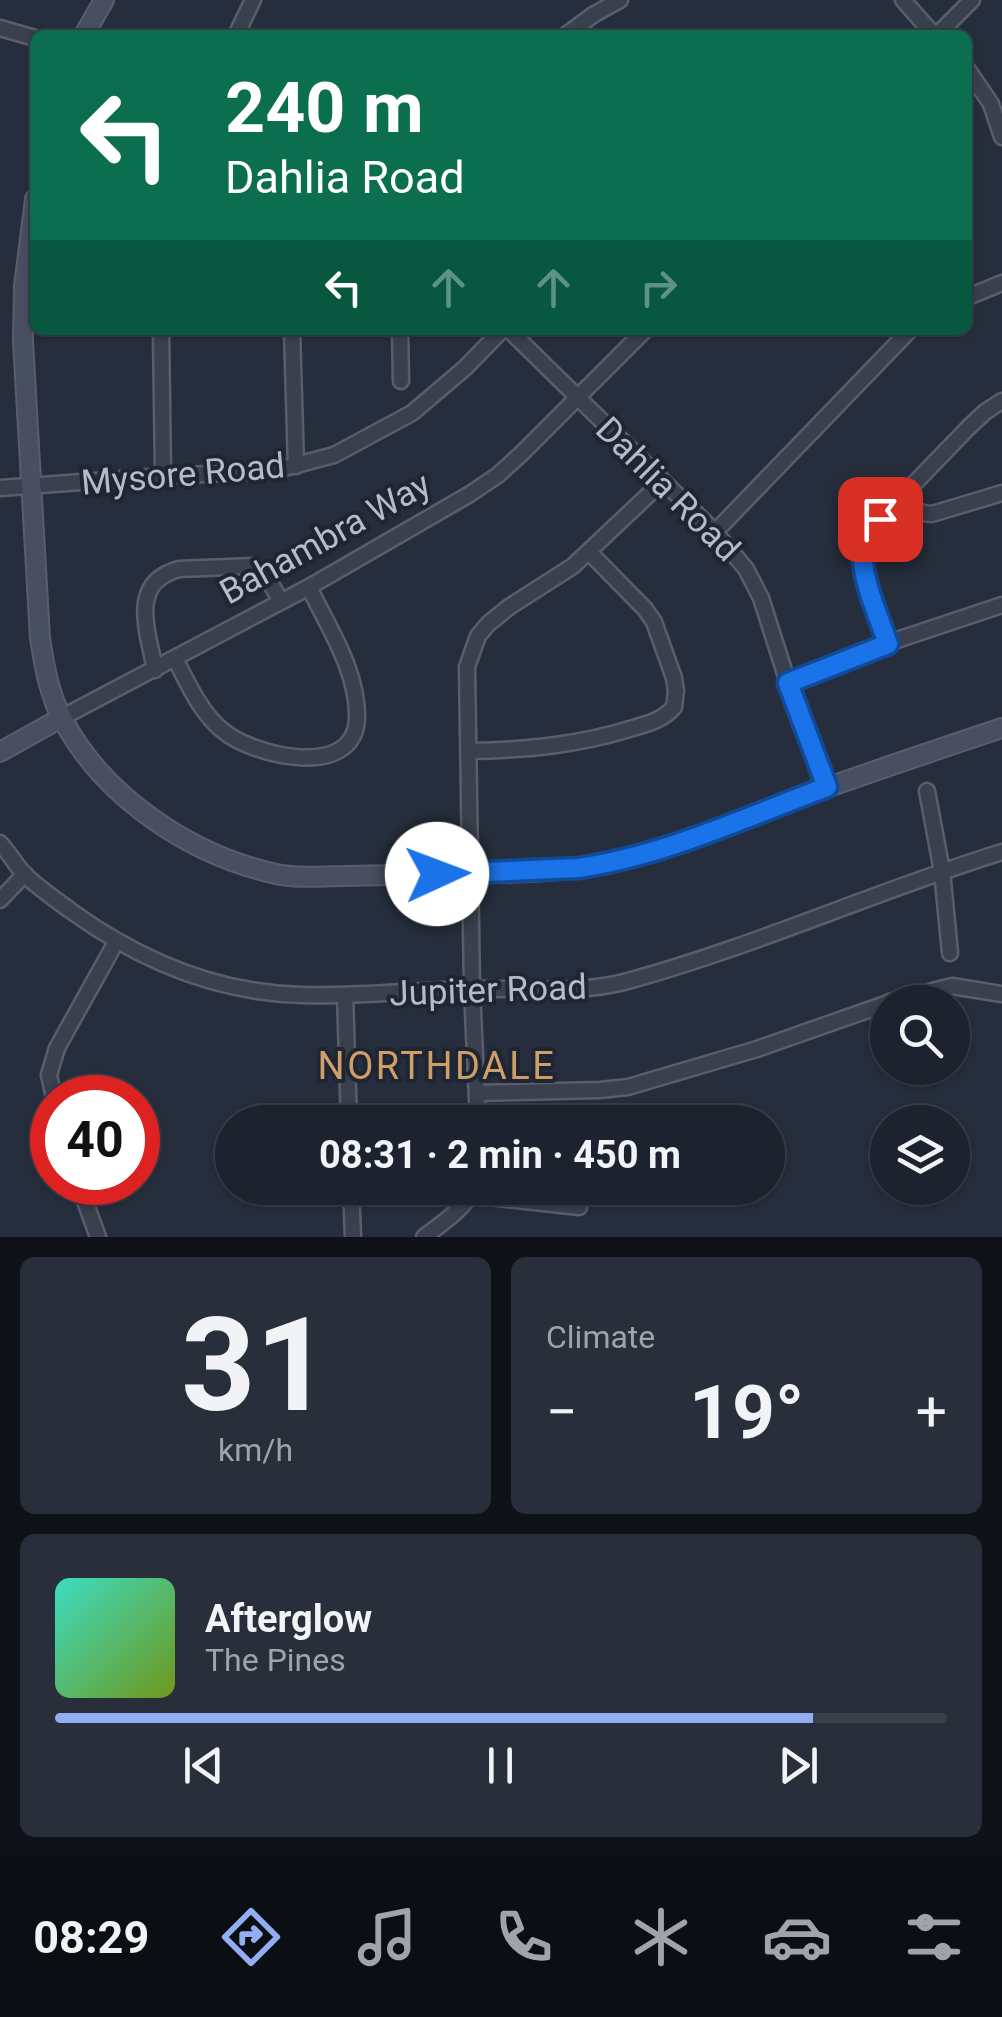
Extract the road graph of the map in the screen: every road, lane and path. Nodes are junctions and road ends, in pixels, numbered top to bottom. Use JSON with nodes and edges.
{"nodes":[{"id":1,"x":104,"y":0,"type":"edge"},
{"id":2,"x":253,"y":0,"type":"edge"},
{"id":3,"x":620,"y":0,"type":"edge"},
{"id":4,"x":903,"y":0,"type":"edge"},
{"id":5,"x":972,"y":0,"type":"edge"},
{"id":6,"x":0,"y":28,"type":"edge"},
{"id":7,"x":87,"y":30,"type":"edge"},
{"id":8,"x":238,"y":30,"type":"edge"},
{"id":9,"x":574,"y":30,"type":"edge"},
{"id":10,"x":931,"y":30,"type":"edge"},
{"id":11,"x":941,"y":30,"type":"edge"},
{"id":12,"x":30,"y":37,"type":"edge"},
{"id":13,"x":972,"y":76,"type":"edge"},
{"id":14,"x":1002,"y":137,"type":"edge"},
{"id":15,"x":30,"y":239,"type":"edge"},
{"id":16,"x":1002,"y":283,"type":"edge"},
{"id":17,"x":972,"y":294,"type":"edge"},
{"id":18,"x":162,"y":335,"type":"edge"},
{"id":19,"x":292,"y":335,"type":"edge"},
{"id":20,"x":400,"y":335,"type":"edge"},
{"id":21,"x":501,"y":335,"type":"edge"},
{"id":22,"x":511,"y":335,"type":"edge"},
{"id":23,"x":639,"y":335,"type":"edge"},
{"id":24,"x":905,"y":335,"type":"edge"},
{"id":25,"x":402,"y":381,"type":"dead end"},
{"id":26,"x":578,"y":399,"type":"junction"},
{"id":27,"x":1002,"y":402,"type":"edge"},
{"id":28,"x":296,"y":466,"type":"junction"},
{"id":29,"x":163,"y":476,"type":"junction"},
{"id":30,"x":662,"y":482,"type":"junction"},
{"id":31,"x":32,"y":487,"type":"junction"},
{"id":32,"x":0,"y":488,"type":"edge"},
{"id":33,"x":1002,"y":494,"type":"edge"},
{"id":34,"x":900,"y":498,"type":"junction"},
{"id":35,"x":714,"y":532,"type":"junction"},
{"id":36,"x":589,"y":552,"type":"junction"},
{"id":37,"x":309,"y":588,"type":"junction"},
{"id":38,"x":281,"y":601,"type":"junction"},
{"id":39,"x":1002,"y":605,"type":"edge"},
{"id":40,"x":888,"y":644,"type":"junction"},
{"id":41,"x":175,"y":659,"type":"junction"},
{"id":42,"x":154,"y":670,"type":"junction"},
{"id":43,"x":788,"y":683,"type":"junction"},
{"id":44,"x":61,"y":718,"type":"junction"},
{"id":45,"x":1002,"y":728,"type":"edge"},
{"id":46,"x":470,"y":750,"type":"junction"},
{"id":47,"x":0,"y":752,"type":"edge"},
{"id":48,"x":827,"y":787,"type":"junction"},
{"id":49,"x":927,"y":791,"type":"dead end"},
{"id":50,"x":0,"y":842,"type":"edge"},
{"id":51,"x":1002,"y":852,"type":"edge"},
{"id":52,"x":942,"y":871,"type":"junction"},
{"id":53,"x":472,"y":873,"type":"junction"},
{"id":54,"x":25,"y":874,"type":"junction"},
{"id":55,"x":0,"y":900,"type":"edge"},
{"id":56,"x":116,"y":942,"type":"junction"},
{"id":57,"x":950,"y":953,"type":"dead end"},
{"id":58,"x":472,"y":988,"type":"junction"},
{"id":59,"x":970,"y":989,"type":"edge"},
{"id":60,"x":1002,"y":994,"type":"edge"},
{"id":61,"x":344,"y":995,"type":"junction"},
{"id":62,"x":870,"y":1009,"type":"edge"},
{"id":63,"x":49,"y":1075,"type":"edge"},
{"id":64,"x":478,"y":1093,"type":"junction"},
{"id":65,"x":348,"y":1105,"type":"edge"},
{"id":66,"x":478,"y":1105,"type":"edge"},
{"id":67,"x":86,"y":1205,"type":"edge"},
{"id":68,"x":352,"y":1205,"type":"edge"},
{"id":69,"x":461,"y":1205,"type":"edge"},
{"id":70,"x":565,"y":1205,"type":"edge"},
{"id":71,"x":579,"y":1207,"type":"dead end"},
{"id":72,"x":98,"y":1237,"type":"edge"},
{"id":73,"x":353,"y":1237,"type":"edge"},
{"id":74,"x":424,"y":1237,"type":"edge"}],
"edges":[{"from":1,"to":7,"type":"street"},
{"from":2,"to":8,"type":"street"},
{"from":3,"to":9,"type":"street"},
{"from":4,"to":10,"type":"street"},
{"from":5,"to":11,"type":"street"},
{"from":6,"to":12,"type":"street"},
{"from":13,"to":14,"type":"street"},
{"from":15,"to":31,"type":"street"},
{"from":16,"to":17,"type":"street"},
{"from":18,"to":29,"type":"street"},
{"from":19,"to":28,"type":"street"},
{"from":20,"to":25,"type":"street"},
{"from":21,"to":28,"type":"street","name":"Mysore Road"},
{"from":22,"to":26,"type":"street","name":"Dahlia Road"},
{"from":23,"to":26,"type":"street","name":"Bahambra Way"},
{"from":24,"to":35,"type":"street"},
{"from":26,"to":30,"type":"street","name":"Dahlia Road"},
{"from":26,"to":37,"type":"street","name":"Bahambra Way"},
{"from":27,"to":34,"type":"street"},
{"from":28,"to":29,"type":"street","name":"Mysore Road"},
{"from":29,"to":31,"type":"street","name":"Mysore Road"},
{"from":30,"to":35,"type":"street","name":"Dahlia Road"},
{"from":30,"to":36,"type":"street"},
{"from":31,"to":32,"type":"street","name":"Mysore Road"},
{"from":31,"to":44,"type":"street"},
{"from":33,"to":34,"type":"street"},
{"from":34,"to":40,"type":"street"},
{"from":35,"to":43,"type":"street","name":"Dahlia Road"},
{"from":36,"to":46,"type":"street"},
{"from":36,"to":46,"type":"street"},
{"from":37,"to":38,"type":"street","name":"Bahambra Way"},
{"from":37,"to":41,"type":"street"},
{"from":38,"to":41,"type":"street","name":"Bahambra Way"},
{"from":38,"to":42,"type":"street"},
{"from":39,"to":40,"type":"street"},
{"from":40,"to":43,"type":"street"},
{"from":41,"to":42,"type":"street","name":"Bahambra Way"},
{"from":42,"to":44,"type":"street","name":"Bahambra Way"},
{"from":43,"to":48,"type":"street","name":"Dahlia Road"},
{"from":44,"to":47,"type":"street","name":"Bahambra Way"},
{"from":44,"to":53,"type":"street"},
{"from":45,"to":48,"type":"street"},
{"from":46,"to":53,"type":"street"},
{"from":48,"to":53,"type":"street"},
{"from":49,"to":52,"type":"street"},
{"from":50,"to":54,"type":"street","name":"Jupiter Road"},
{"from":51,"to":52,"type":"street","name":"Jupiter Road"},
{"from":52,"to":57,"type":"street"},
{"from":52,"to":58,"type":"street","name":"Jupiter Road"},
{"from":53,"to":58,"type":"street"},
{"from":54,"to":55,"type":"street"},
{"from":54,"to":56,"type":"street","name":"Jupiter Road"},
{"from":56,"to":61,"type":"street","name":"Jupiter Road"},
{"from":56,"to":63,"type":"street"},
{"from":58,"to":61,"type":"street","name":"Jupiter Road"},
{"from":58,"to":64,"type":"street"},
{"from":59,"to":60,"type":"street"},
{"from":61,"to":65,"type":"street"},
{"from":62,"to":64,"type":"street"},
{"from":64,"to":66,"type":"street"},
{"from":67,"to":72,"type":"street"},
{"from":68,"to":73,"type":"street"},
{"from":69,"to":74,"type":"street"},
{"from":70,"to":71,"type":"street"}]}
